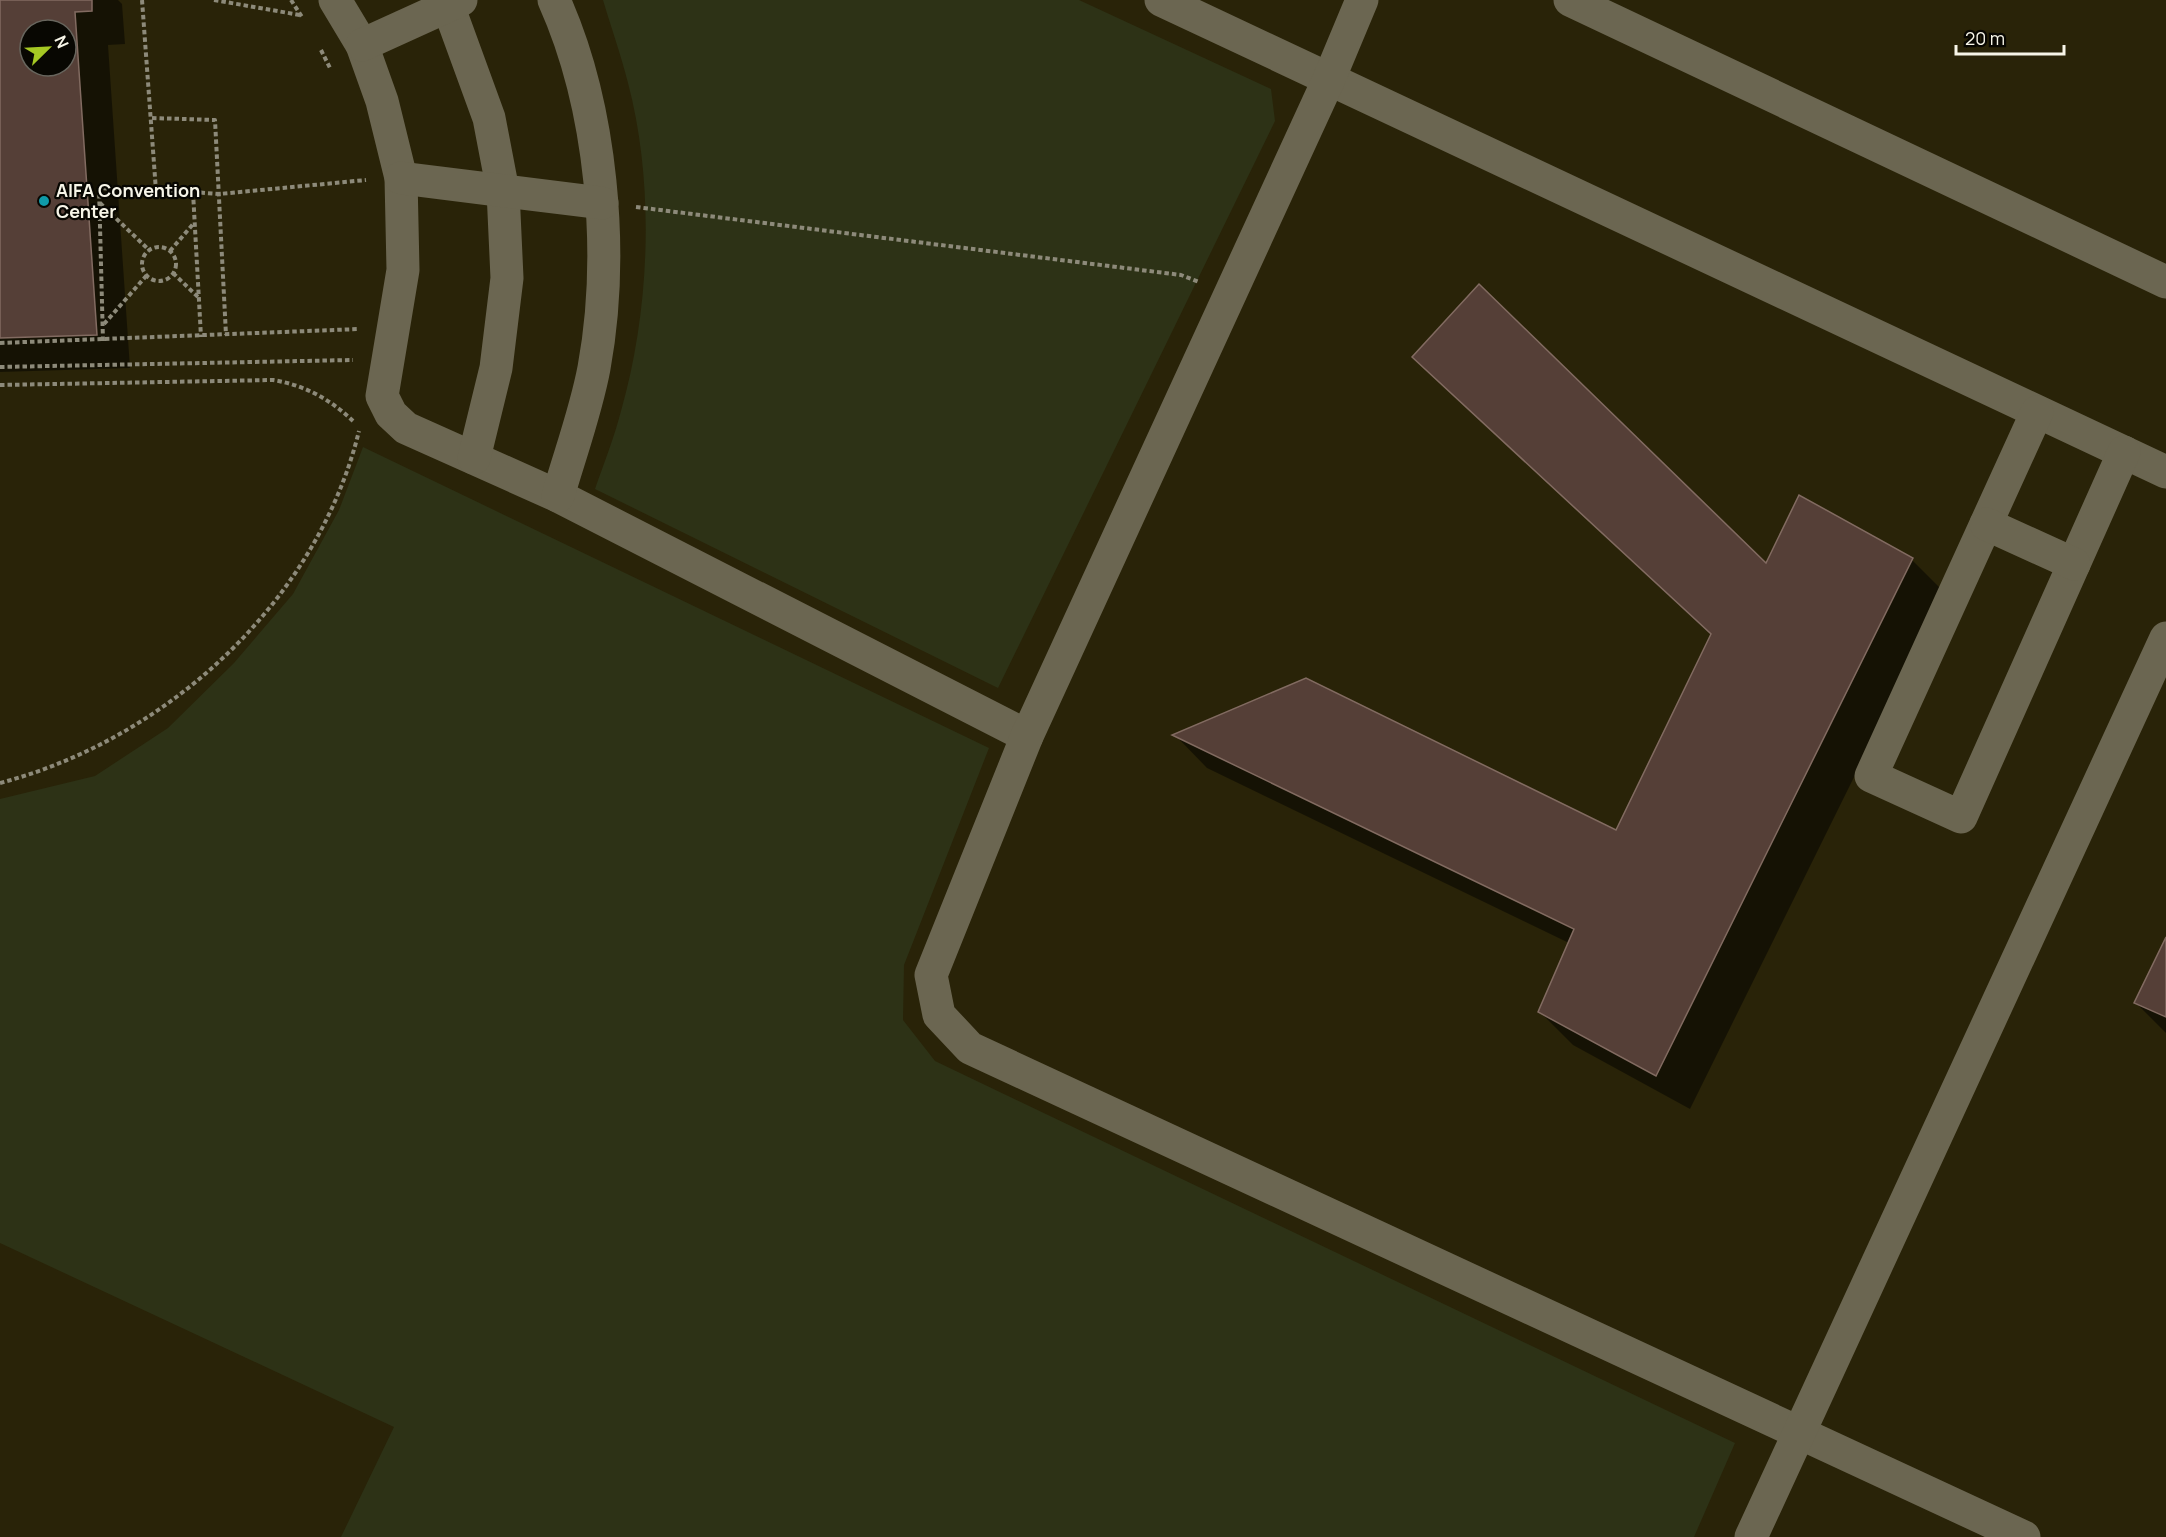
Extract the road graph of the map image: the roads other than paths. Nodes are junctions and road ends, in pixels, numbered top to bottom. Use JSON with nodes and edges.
{"nodes":[{"id":1,"x":335,"y":0,"type":"edge"},
{"id":2,"x":554,"y":0,"type":"edge"},
{"id":3,"x":1161,"y":0,"type":"edge"},
{"id":4,"x":1362,"y":0,"type":"edge"},
{"id":5,"x":1570,"y":0,"type":"edge"},
{"id":6,"x":452,"y":2,"type":"edge"},
{"id":7,"x":565,"y":15,"type":"edge"},
{"id":8,"x":362,"y":45,"type":"junction"},
{"id":9,"x":1329,"y":79,"type":"junction"},
{"id":10,"x":400,"y":178,"type":"junction"},
{"id":11,"x":503,"y":190,"type":"junction"},
{"id":12,"x":602,"y":203,"type":"junction"},
{"id":13,"x":2166,"y":282,"type":"edge"},
{"id":14,"x":2037,"y":412,"type":"junction"},
{"id":15,"x":2124,"y":452,"type":"junction"},
{"id":16,"x":474,"y":458,"type":"junction"},
{"id":17,"x":2166,"y":472,"type":"edge"},
{"id":18,"x":558,"y":496,"type":"junction"},
{"id":19,"x":1986,"y":524,"type":"junction"},
{"id":20,"x":2074,"y":564,"type":"junction"},
{"id":21,"x":2166,"y":638,"type":"edge"},
{"id":22,"x":1027,"y":736,"type":"junction"},
{"id":23,"x":1800,"y":1432,"type":"junction"},
{"id":24,"x":1751,"y":1537,"type":"edge"},
{"id":25,"x":2024,"y":1537,"type":"edge"}],
"edges":[{"from":1,"to":8,"type":"street"},
{"from":2,"to":7,"type":"street"},
{"from":3,"to":9,"type":"street"},
{"from":4,"to":9,"type":"street"},
{"from":5,"to":13,"type":"street"},
{"from":6,"to":8,"type":"street"},
{"from":6,"to":11,"type":"street"},
{"from":7,"to":12,"type":"street"},
{"from":8,"to":10,"type":"street"},
{"from":9,"to":14,"type":"street"},
{"from":9,"to":22,"type":"street"},
{"from":10,"to":11,"type":"street"},
{"from":10,"to":16,"type":"street"},
{"from":11,"to":12,"type":"street"},
{"from":11,"to":16,"type":"street"},
{"from":12,"to":18,"type":"street"},
{"from":14,"to":15,"type":"street"},
{"from":14,"to":19,"type":"street"},
{"from":15,"to":17,"type":"street"},
{"from":15,"to":20,"type":"street"},
{"from":16,"to":18,"type":"street"},
{"from":18,"to":22,"type":"street"},
{"from":19,"to":20,"type":"street"},
{"from":19,"to":20,"type":"street"},
{"from":21,"to":23,"type":"street"},
{"from":22,"to":23,"type":"street"},
{"from":23,"to":24,"type":"street"},
{"from":23,"to":25,"type":"street"}]}
